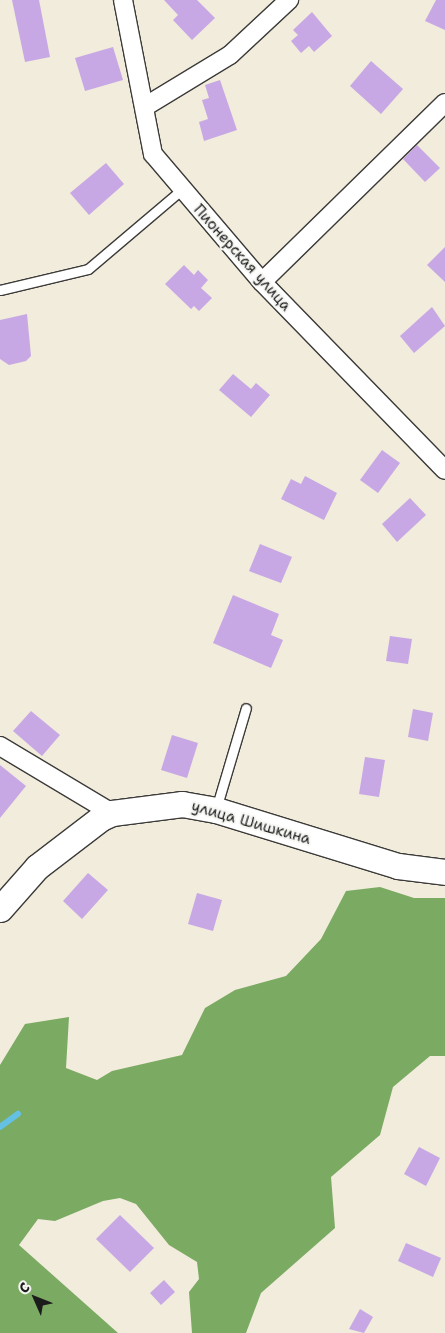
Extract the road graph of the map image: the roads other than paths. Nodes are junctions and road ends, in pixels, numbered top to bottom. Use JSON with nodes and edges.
{"nodes":[{"id":1,"x":123,"y":0,"type":"edge"},
{"id":2,"x":289,"y":0,"type":"edge"},
{"id":3,"x":445,"y":103,"type":"edge"},
{"id":4,"x":146,"y":106,"type":"junction"},
{"id":5,"x":181,"y":190,"type":"junction"},
{"id":6,"x":262,"y":282,"type":"junction"},
{"id":7,"x":0,"y":290,"type":"edge"},
{"id":8,"x":445,"y":470,"type":"edge"},
{"id":9,"x":246,"y":708,"type":"dead end"},
{"id":10,"x":0,"y":746,"type":"edge"},
{"id":11,"x":216,"y":810,"type":"junction"},
{"id":12,"x":112,"y":813,"type":"junction"},
{"id":13,"x":445,"y":872,"type":"edge"},
{"id":14,"x":0,"y":909,"type":"edge"}],
"edges":[{"from":1,"to":4,"type":"street","name":"Пионерская улица"},
{"from":2,"to":4,"type":"street"},
{"from":3,"to":6,"type":"street"},
{"from":4,"to":5,"type":"street","name":"Пионерская улица"},
{"from":5,"to":6,"type":"street","name":"Пионерская улица"},
{"from":5,"to":7,"type":"lane"},
{"from":6,"to":8,"type":"street","name":"Пионерская улица"},
{"from":9,"to":11,"type":"lane"},
{"from":10,"to":12,"type":"street"},
{"from":11,"to":12,"type":"street","name":"улица Шишкина"},
{"from":11,"to":13,"type":"street","name":"улица Шишкина"},
{"from":12,"to":14,"type":"street","name":"улица Шишкина"}]}
